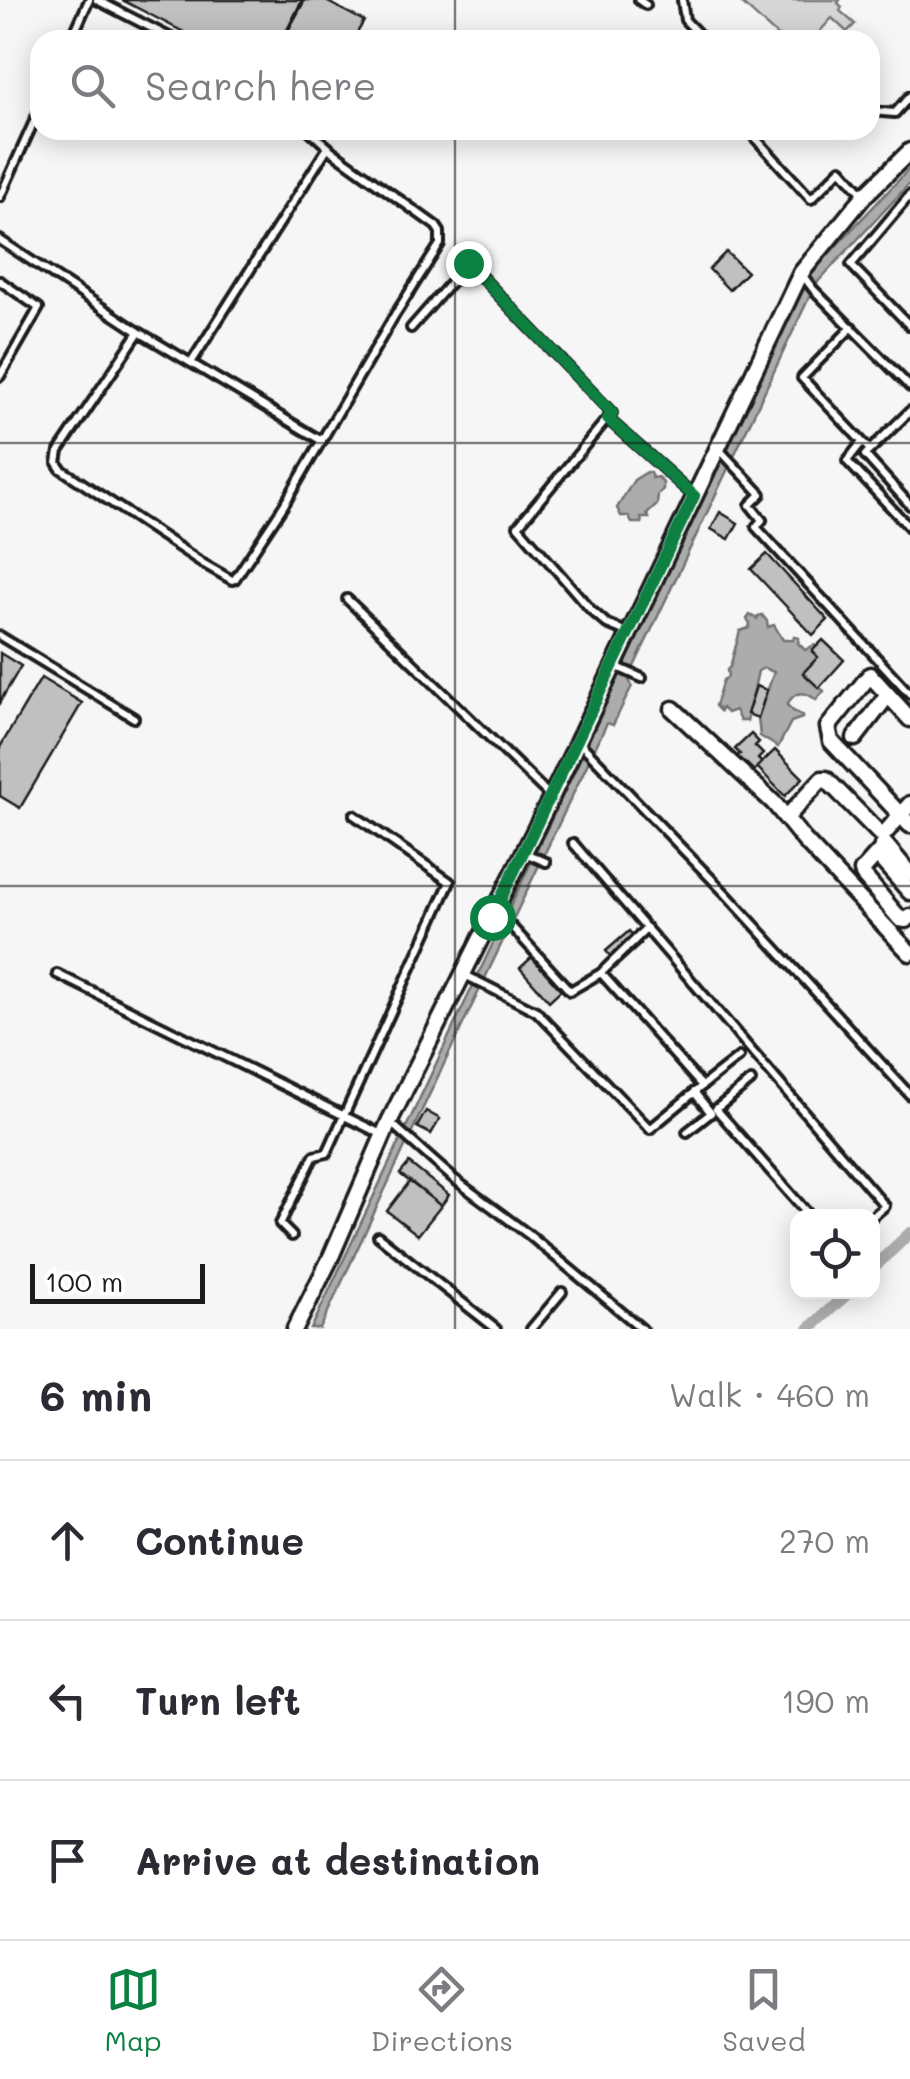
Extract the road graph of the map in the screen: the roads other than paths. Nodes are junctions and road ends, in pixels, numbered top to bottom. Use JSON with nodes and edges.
{"nodes":[{"id":1,"x":89,"y":0,"type":"edge"},
{"id":2,"x":97,"y":0,"type":"edge"},
{"id":3,"x":682,"y":0,"type":"edge"},
{"id":4,"x":76,"y":30,"type":"edge"},
{"id":5,"x":156,"y":30,"type":"edge"},
{"id":6,"x":694,"y":30,"type":"edge"},
{"id":7,"x":910,"y":96,"type":"edge"},
{"id":8,"x":880,"y":112,"type":"edge"},
{"id":9,"x":30,"y":130,"type":"edge"},
{"id":10,"x":320,"y":140,"type":"edge"},
{"id":11,"x":757,"y":140,"type":"edge"},
{"id":12,"x":328,"y":148,"type":"junction"},
{"id":13,"x":910,"y":151,"type":"edge"},
{"id":14,"x":910,"y":195,"type":"edge"},
{"id":15,"x":864,"y":196,"type":"junction"},
{"id":16,"x":0,"y":197,"type":"edge"},
{"id":17,"x":0,"y":240,"type":"edge"},
{"id":18,"x":803,"y":276,"type":"junction"},
{"id":19,"x":0,"y":282,"type":"edge"},
{"id":20,"x":910,"y":326,"type":"edge"},
{"id":21,"x":411,"y":328,"type":"dead end"},
{"id":22,"x":852,"y":328,"type":"junction"},
{"id":23,"x":139,"y":332,"type":"junction"},
{"id":24,"x":191,"y":363,"type":"junction"},
{"id":25,"x":0,"y":376,"type":"edge"},
{"id":26,"x":910,"y":387,"type":"edge"},
{"id":27,"x":910,"y":411,"type":"edge"},
{"id":28,"x":608,"y":419,"type":"junction"},
{"id":29,"x":322,"y":441,"type":"junction"},
{"id":30,"x":862,"y":442,"type":"junction"},
{"id":31,"x":870,"y":450,"type":"junction"},
{"id":32,"x":721,"y":451,"type":"junction"},
{"id":33,"x":694,"y":496,"type":"junction"},
{"id":34,"x":910,"y":504,"type":"edge"},
{"id":35,"x":910,"y":528,"type":"edge"},
{"id":36,"x":348,"y":598,"type":"dead end"},
{"id":37,"x":630,"y":634,"type":"junction"},
{"id":38,"x":0,"y":636,"type":"edge"},
{"id":39,"x":618,"y":668,"type":"junction"},
{"id":40,"x":642,"y":678,"type":"dead end"},
{"id":41,"x":910,"y":694,"type":"edge"},
{"id":42,"x":888,"y":695,"type":"junction"},
{"id":43,"x":673,"y":709,"type":"dead end"},
{"id":44,"x":134,"y":718,"type":"dead end"},
{"id":45,"x":910,"y":719,"type":"edge"},
{"id":46,"x":855,"y":738,"type":"dead end"},
{"id":47,"x":582,"y":745,"type":"junction"},
{"id":48,"x":552,"y":798,"type":"junction"},
{"id":49,"x":354,"y":814,"type":"dead end"},
{"id":50,"x":907,"y":815,"type":"edge"},
{"id":51,"x":786,"y":818,"type":"junction"},
{"id":52,"x":573,"y":843,"type":"dead end"},
{"id":53,"x":882,"y":843,"type":"junction"},
{"id":54,"x":910,"y":874,"type":"edge"},
{"id":55,"x":910,"y":892,"type":"edge"},
{"id":56,"x":910,"y":916,"type":"edge"},
{"id":57,"x":502,"y":922,"type":"junction"},
{"id":58,"x":647,"y":928,"type":"junction"},
{"id":59,"x":910,"y":953,"type":"edge"},
{"id":60,"x":601,"y":973,"type":"junction"},
{"id":61,"x":57,"y":974,"type":"dead end"},
{"id":62,"x":474,"y":980,"type":"junction"},
{"id":63,"x":739,"y":1057,"type":"dead end"},
{"id":64,"x":750,"y":1081,"type":"dead end"},
{"id":65,"x":702,"y":1086,"type":"junction"},
{"id":66,"x":694,"y":1092,"type":"junction"},
{"id":67,"x":910,"y":1095,"type":"edge"},
{"id":68,"x":714,"y":1111,"type":"junction"},
{"id":69,"x":344,"y":1117,"type":"junction"},
{"id":70,"x":387,"y":1129,"type":"junction"},
{"id":71,"x":687,"y":1132,"type":"dead end"},
{"id":72,"x":804,"y":1209,"type":"edge"},
{"id":73,"x":880,"y":1210,"type":"edge"},
{"id":74,"x":292,"y":1236,"type":"dead end"},
{"id":75,"x":378,"y":1236,"type":"dead end"},
{"id":76,"x":562,"y":1292,"type":"dead end"},
{"id":77,"x":296,"y":1329,"type":"edge"},
{"id":78,"x":496,"y":1329,"type":"edge"},
{"id":79,"x":532,"y":1329,"type":"edge"},
{"id":80,"x":642,"y":1329,"type":"edge"}],
"edges":[{"from":1,"to":4,"type":"lane"},
{"from":2,"to":5,"type":"lane"},
{"from":3,"to":6,"type":"lane"},
{"from":7,"to":8,"type":"lane"},
{"from":9,"to":16,"type":"lane"},
{"from":10,"to":12,"type":"lane"},
{"from":11,"to":15,"type":"lane"},
{"from":12,"to":24,"type":"lane"},
{"from":12,"to":29,"type":"lane"},
{"from":13,"to":15,"type":"street"},
{"from":14,"to":20,"type":"lane"},
{"from":15,"to":18,"type":"street"},
{"from":17,"to":23,"type":"lane"},
{"from":18,"to":22,"type":"lane"},
{"from":18,"to":32,"type":"street"},
{"from":19,"to":25,"type":"lane"},
{"from":21,"to":28,"type":"lane"},
{"from":22,"to":26,"type":"lane"},
{"from":22,"to":30,"type":"lane"},
{"from":23,"to":24,"type":"lane"},
{"from":23,"to":29,"type":"lane"},
{"from":24,"to":29,"type":"lane"},
{"from":27,"to":31,"type":"lane"},
{"from":28,"to":33,"type":"lane"},
{"from":28,"to":37,"type":"lane"},
{"from":30,"to":31,"type":"lane"},
{"from":30,"to":35,"type":"lane"},
{"from":31,"to":34,"type":"lane"},
{"from":32,"to":33,"type":"street"},
{"from":32,"to":41,"type":"lane"},
{"from":33,"to":37,"type":"street"},
{"from":36,"to":48,"type":"lane"},
{"from":37,"to":39,"type":"street"},
{"from":38,"to":44,"type":"lane"},
{"from":39,"to":40,"type":"lane"},
{"from":39,"to":47,"type":"street"},
{"from":42,"to":45,"type":"street"},
{"from":42,"to":46,"type":"street"},
{"from":42,"to":50,"type":"street"},
{"from":43,"to":51,"type":"street"},
{"from":47,"to":48,"type":"street"},
{"from":47,"to":67,"type":"lane"},
{"from":48,"to":57,"type":"street"},
{"from":49,"to":69,"type":"lane"},
{"from":50,"to":53,"type":"street"},
{"from":51,"to":53,"type":"street"},
{"from":51,"to":59,"type":"street"},
{"from":52,"to":58,"type":"lane"},
{"from":53,"to":54,"type":"street"},
{"from":53,"to":55,"type":"street"},
{"from":53,"to":56,"type":"street"},
{"from":57,"to":60,"type":"lane"},
{"from":57,"to":62,"type":"street"},
{"from":58,"to":60,"type":"lane"},
{"from":58,"to":73,"type":"lane"},
{"from":60,"to":65,"type":"lane"},
{"from":61,"to":69,"type":"lane"},
{"from":62,"to":66,"type":"lane"},
{"from":62,"to":70,"type":"street"},
{"from":63,"to":65,"type":"lane"},
{"from":64,"to":68,"type":"lane"},
{"from":65,"to":66,"type":"lane"},
{"from":66,"to":68,"type":"lane"},
{"from":68,"to":71,"type":"lane"},
{"from":68,"to":72,"type":"lane"},
{"from":69,"to":70,"type":"lane"},
{"from":69,"to":74,"type":"lane"},
{"from":70,"to":77,"type":"street"},
{"from":70,"to":80,"type":"lane"},
{"from":75,"to":78,"type":"lane"},
{"from":76,"to":79,"type":"lane"}]}
